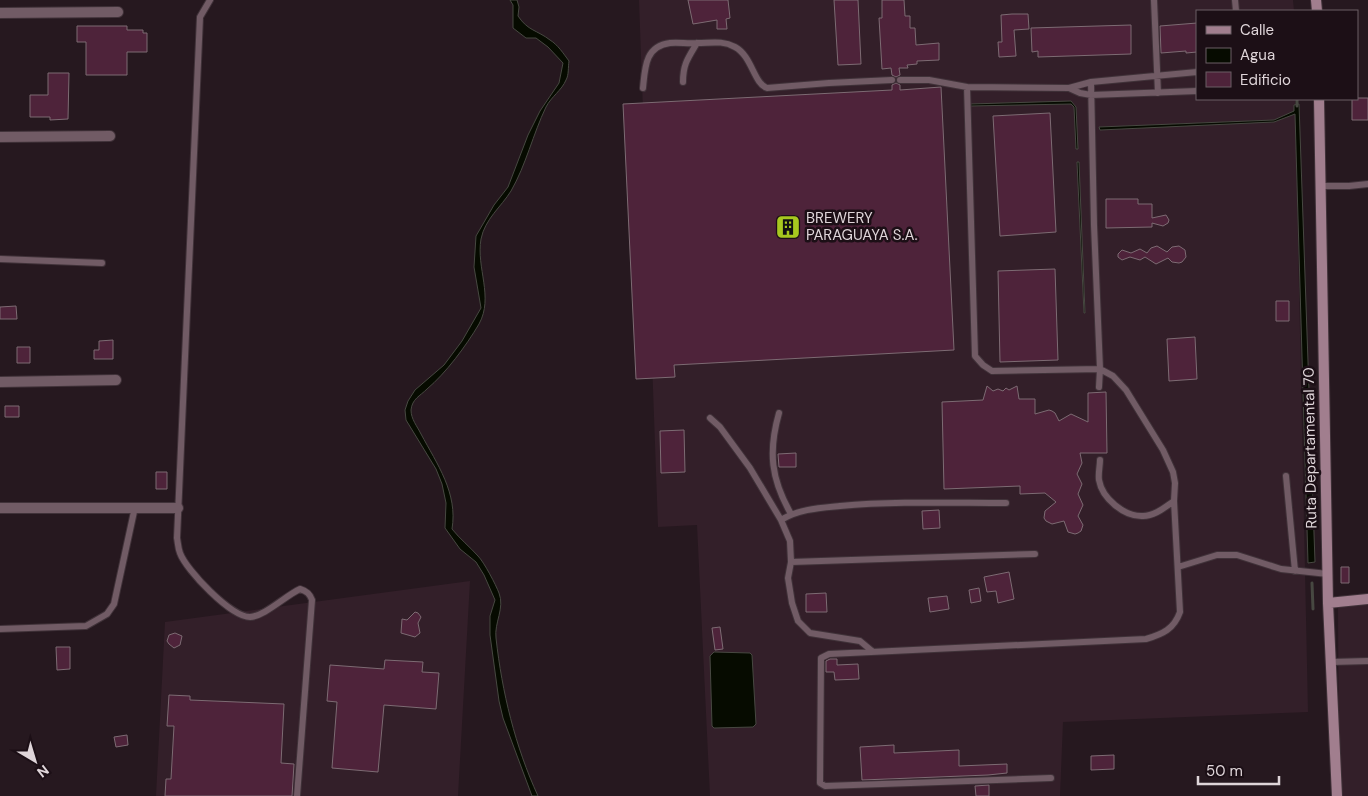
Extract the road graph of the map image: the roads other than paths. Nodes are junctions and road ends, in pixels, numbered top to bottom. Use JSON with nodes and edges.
{"nodes":[{"id":1,"x":210,"y":0,"type":"edge"},
{"id":2,"x":1154,"y":0,"type":"edge"},
{"id":3,"x":118,"y":12,"type":"dead end"},
{"id":4,"x":0,"y":13,"type":"edge"},
{"id":5,"x":697,"y":44,"type":"junction"},
{"id":6,"x":1196,"y":72,"type":"edge"},
{"id":7,"x":1157,"y":75,"type":"junction"},
{"id":8,"x":892,"y":80,"type":"dead end"},
{"id":9,"x":900,"y":80,"type":"dead end"},
{"id":10,"x":683,"y":82,"type":"dead end"},
{"id":11,"x":1091,"y":82,"type":"junction"},
{"id":12,"x":967,"y":87,"type":"junction"},
{"id":13,"x":644,"y":88,"type":"dead end"},
{"id":14,"x":1069,"y":88,"type":"junction"},
{"id":15,"x":1196,"y":91,"type":"edge"},
{"id":16,"x":1158,"y":93,"type":"junction"},
{"id":17,"x":1091,"y":95,"type":"junction"},
{"id":18,"x":1319,"y":100,"type":"edge"},
{"id":19,"x":110,"y":136,"type":"dead end"},
{"id":20,"x":0,"y":137,"type":"edge"},
{"id":21,"x":1368,"y":184,"type":"edge"},
{"id":22,"x":1319,"y":186,"type":"junction"},
{"id":23,"x":0,"y":259,"type":"edge"},
{"id":24,"x":102,"y":263,"type":"dead end"},
{"id":25,"x":1100,"y":369,"type":"junction"},
{"id":26,"x":116,"y":380,"type":"dead end"},
{"id":27,"x":0,"y":382,"type":"edge"},
{"id":28,"x":1099,"y":387,"type":"dead end"},
{"id":29,"x":779,"y":413,"type":"dead end"},
{"id":30,"x":710,"y":418,"type":"dead end"},
{"id":31,"x":1100,"y":460,"type":"dead end"},
{"id":32,"x":1286,"y":476,"type":"dead end"},
{"id":33,"x":1174,"y":501,"type":"junction"},
{"id":34,"x":1006,"y":503,"type":"dead end"},
{"id":35,"x":136,"y":507,"type":"junction"},
{"id":36,"x":0,"y":508,"type":"edge"},
{"id":37,"x":178,"y":508,"type":"junction"},
{"id":38,"x":791,"y":514,"type":"junction"},
{"id":39,"x":781,"y":520,"type":"junction"},
{"id":40,"x":1035,"y":554,"type":"dead end"},
{"id":41,"x":791,"y":562,"type":"junction"},
{"id":42,"x":1178,"y":566,"type":"junction"},
{"id":43,"x":1295,"y":571,"type":"junction"},
{"id":44,"x":1328,"y":574,"type":"junction"},
{"id":45,"x":1368,"y":598,"type":"edge"},
{"id":46,"x":1328,"y":604,"type":"junction"},
{"id":47,"x":0,"y":629,"type":"edge"},
{"id":48,"x":872,"y":651,"type":"junction"},
{"id":49,"x":1368,"y":661,"type":"edge"},
{"id":50,"x":1331,"y":662,"type":"junction"},
{"id":51,"x":1051,"y":778,"type":"dead end"},
{"id":52,"x":297,"y":796,"type":"edge"},
{"id":53,"x":1337,"y":796,"type":"edge"}],
"edges":[{"from":1,"to":37,"type":"lane"},
{"from":2,"to":7,"type":"lane"},
{"from":3,"to":4,"type":"street"},
{"from":5,"to":8,"type":"lane"},
{"from":5,"to":10,"type":"lane"},
{"from":5,"to":13,"type":"lane"},
{"from":6,"to":7,"type":"lane"},
{"from":7,"to":11,"type":"lane"},
{"from":7,"to":16,"type":"lane"},
{"from":9,"to":12,"type":"lane"},
{"from":11,"to":14,"type":"lane"},
{"from":11,"to":17,"type":"lane"},
{"from":12,"to":14,"type":"lane"},
{"from":12,"to":25,"type":"lane"},
{"from":14,"to":17,"type":"lane"},
{"from":15,"to":16,"type":"lane"},
{"from":16,"to":17,"type":"lane"},
{"from":17,"to":25,"type":"lane"},
{"from":18,"to":22,"type":"main road","name":"Ruta Departamental 70"},
{"from":19,"to":20,"type":"street"},
{"from":21,"to":22,"type":"lane"},
{"from":22,"to":44,"type":"main road","name":"Ruta Departamental 70"},
{"from":23,"to":24,"type":"lane"},
{"from":25,"to":28,"type":"lane"},
{"from":25,"to":33,"type":"lane"},
{"from":26,"to":27,"type":"street"},
{"from":29,"to":38,"type":"lane"},
{"from":30,"to":39,"type":"lane"},
{"from":31,"to":33,"type":"lane"},
{"from":32,"to":43,"type":"lane"},
{"from":33,"to":42,"type":"lane"},
{"from":34,"to":38,"type":"lane"},
{"from":35,"to":36,"type":"street"},
{"from":35,"to":37,"type":"street"},
{"from":35,"to":47,"type":"lane"},
{"from":37,"to":52,"type":"lane"},
{"from":38,"to":39,"type":"lane"},
{"from":39,"to":41,"type":"lane"},
{"from":40,"to":41,"type":"lane"},
{"from":41,"to":48,"type":"lane"},
{"from":42,"to":43,"type":"lane"},
{"from":42,"to":48,"type":"lane"},
{"from":43,"to":44,"type":"lane"},
{"from":44,"to":46,"type":"main road","name":"Ruta Departamental 70"},
{"from":45,"to":46,"type":"main road"},
{"from":46,"to":50,"type":"main road","name":"Ruta Departamental 70"},
{"from":48,"to":51,"type":"lane"},
{"from":49,"to":50,"type":"lane"},
{"from":50,"to":53,"type":"main road","name":"Ruta Departamental 70"}]}
